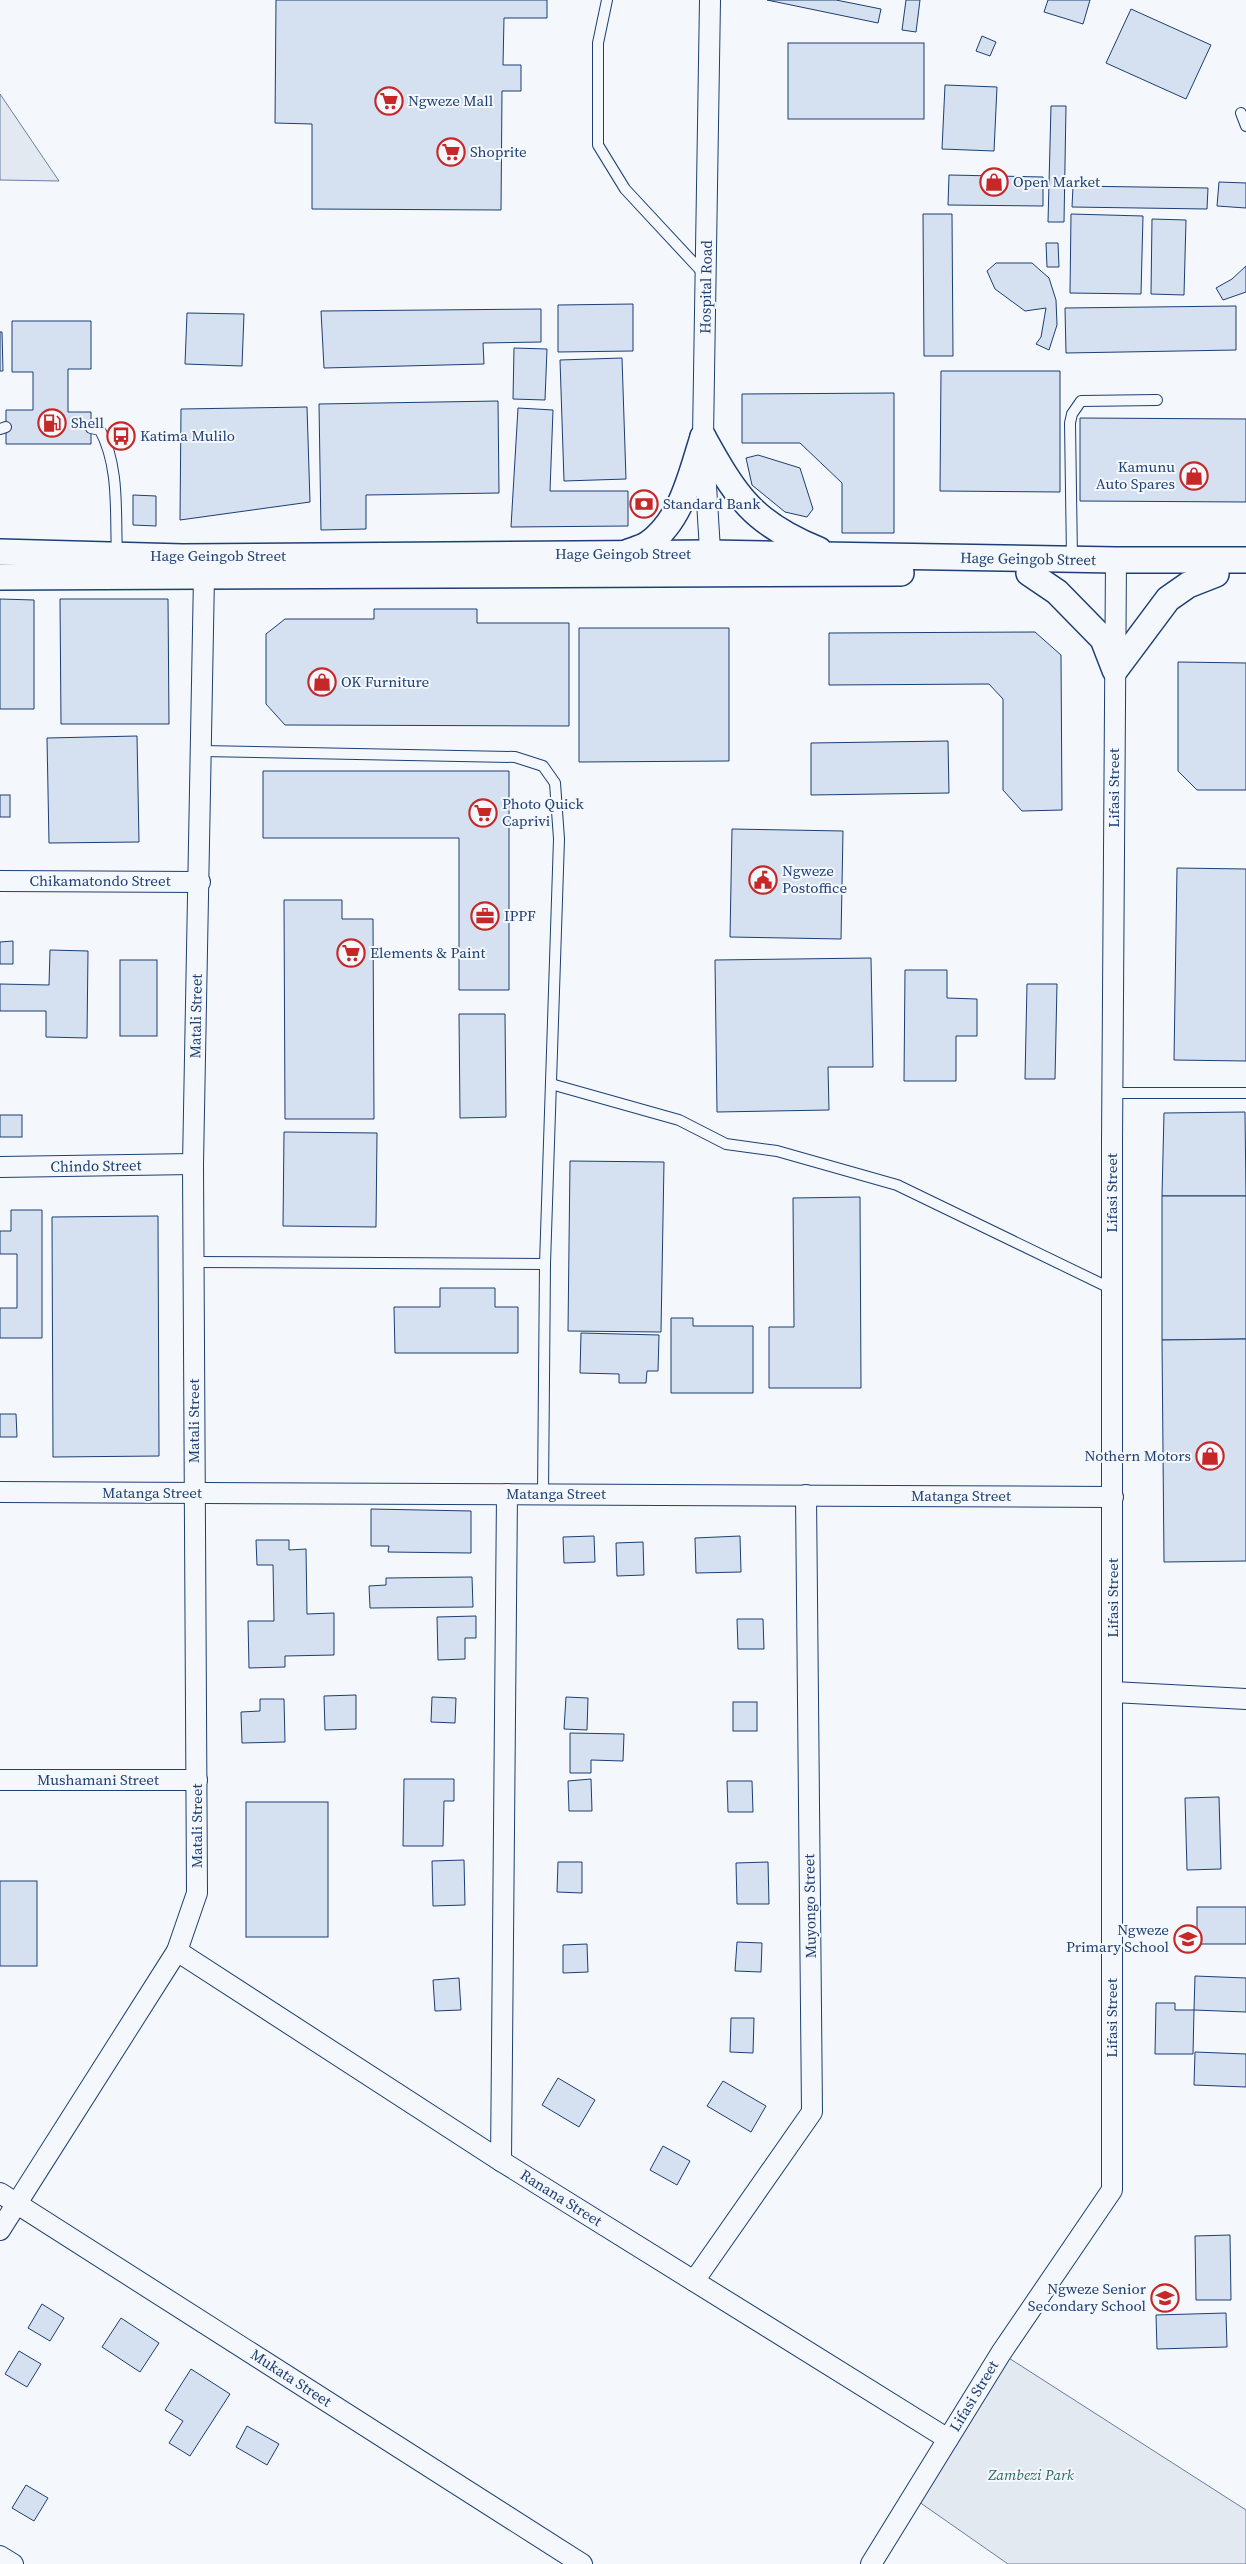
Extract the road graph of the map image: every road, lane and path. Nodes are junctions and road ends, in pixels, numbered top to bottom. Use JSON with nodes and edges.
{"nodes":[{"id":1,"x":606,"y":0,"type":"edge"},
{"id":2,"x":710,"y":0,"type":"edge"},
{"id":3,"x":1241,"y":113,"type":"dead end"},
{"id":4,"x":1246,"y":126,"type":"edge"},
{"id":5,"x":706,"y":276,"type":"junction"},
{"id":6,"x":1157,"y":400,"type":"dead end"},
{"id":7,"x":91,"y":428,"type":"dead end"},
{"id":8,"x":703,"y":437,"type":"junction"},
{"id":9,"x":0,"y":552,"type":"edge"},
{"id":10,"x":624,"y":554,"type":"junction"},
{"id":11,"x":117,"y":555,"type":"junction"},
{"id":12,"x":831,"y":555,"type":"junction"},
{"id":13,"x":1072,"y":559,"type":"junction"},
{"id":14,"x":1246,"y":560,"type":"edge"},
{"id":15,"x":711,"y":563,"type":"junction"},
{"id":16,"x":203,"y":567,"type":"junction"},
{"id":17,"x":1116,"y":567,"type":"junction"},
{"id":18,"x":1029,"y":573,"type":"junction"},
{"id":19,"x":1216,"y":574,"type":"junction"},
{"id":20,"x":1246,"y":574,"type":"edge"},
{"id":21,"x":0,"y":576,"type":"edge"},
{"id":22,"x":1116,"y":670,"type":"junction"},
{"id":23,"x":202,"y":751,"type":"junction"},
{"id":24,"x":0,"y":881,"type":"edge"},
{"id":25,"x":200,"y":882,"type":"junction"},
{"id":26,"x":551,"y":1084,"type":"junction"},
{"id":27,"x":1246,"y":1092,"type":"edge"},
{"id":28,"x":1112,"y":1093,"type":"junction"},
{"id":29,"x":193,"y":1164,"type":"junction"},
{"id":30,"x":0,"y":1167,"type":"edge"},
{"id":31,"x":194,"y":1262,"type":"junction"},
{"id":32,"x":545,"y":1264,"type":"junction"},
{"id":33,"x":1112,"y":1289,"type":"junction"},
{"id":34,"x":0,"y":1492,"type":"edge"},
{"id":35,"x":194,"y":1493,"type":"junction"},
{"id":36,"x":507,"y":1494,"type":"junction"},
{"id":37,"x":543,"y":1494,"type":"junction"},
{"id":38,"x":806,"y":1495,"type":"junction"},
{"id":39,"x":1113,"y":1497,"type":"junction"},
{"id":40,"x":1113,"y":1692,"type":"junction"},
{"id":41,"x":1246,"y":1700,"type":"edge"},
{"id":42,"x":0,"y":1780,"type":"edge"},
{"id":43,"x":197,"y":1780,"type":"junction"},
{"id":44,"x":177,"y":1951,"type":"junction"},
{"id":45,"x":501,"y":2161,"type":"junction"},
{"id":46,"x":0,"y":2193,"type":"edge"},
{"id":47,"x":17,"y":2203,"type":"junction"},
{"id":48,"x":0,"y":2230,"type":"edge"},
{"id":49,"x":694,"y":2281,"type":"junction"},
{"id":50,"x":948,"y":2439,"type":"junction"},
{"id":51,"x":0,"y":2556,"type":"edge"},
{"id":52,"x":13,"y":2564,"type":"edge"},
{"id":53,"x":582,"y":2564,"type":"edge"},
{"id":54,"x":871,"y":2564,"type":"edge"}],
"edges":[{"from":1,"to":5,"type":"lane"},
{"from":2,"to":5,"type":"street","name":"Hospital Road"},
{"from":3,"to":4,"type":"lane"},
{"from":5,"to":8,"type":"street","name":"Hospital Road"},
{"from":6,"to":13,"type":"lane"},
{"from":7,"to":11,"type":"lane"},
{"from":8,"to":10,"type":"street"},
{"from":8,"to":12,"type":"street"},
{"from":8,"to":15,"type":"street","name":"Hospital Road"},
{"from":9,"to":11,"type":"street","name":"Hage Geingob Street"},
{"from":10,"to":15,"type":"street","name":"Hage Geingob Street"},
{"from":10,"to":16,"type":"street","name":"Hage Geingob Street"},
{"from":11,"to":16,"type":"street","name":"Hage Geingob Street"},
{"from":12,"to":13,"type":"street","name":"Hage Geingob Street"},
{"from":12,"to":15,"type":"street","name":"Hage Geingob Street"},
{"from":13,"to":17,"type":"street","name":"Hage Geingob Street"},
{"from":14,"to":17,"type":"street","name":"Hage Geingob Street"},
{"from":15,"to":16,"type":"street","name":"Hage Geingob Street"},
{"from":15,"to":18,"type":"street","name":"Hage Geingob Street"},
{"from":16,"to":21,"type":"street","name":"Hage Geingob Street"},
{"from":16,"to":23,"type":"street","name":"Matali Street"},
{"from":17,"to":18,"type":"street","name":"Hage Geingob Street"},
{"from":17,"to":19,"type":"street","name":"Hage Geingob Street"},
{"from":17,"to":22,"type":"street","name":"Lifasi Street"},
{"from":18,"to":22,"type":"street"},
{"from":19,"to":20,"type":"street","name":"Hage Geingob Street"},
{"from":19,"to":22,"type":"street"},
{"from":22,"to":28,"type":"street","name":"Lifasi Street"},
{"from":23,"to":25,"type":"street","name":"Matali Street"},
{"from":23,"to":26,"type":"lane"},
{"from":24,"to":25,"type":"street","name":"Chikamatondo Street"},
{"from":25,"to":29,"type":"street","name":"Matali Street"},
{"from":26,"to":32,"type":"lane"},
{"from":26,"to":33,"type":"lane"},
{"from":27,"to":28,"type":"lane"},
{"from":28,"to":33,"type":"street","name":"Lifasi Street"},
{"from":29,"to":30,"type":"street","name":"Chindo Street"},
{"from":29,"to":31,"type":"street","name":"Matali Street"},
{"from":31,"to":32,"type":"lane"},
{"from":31,"to":35,"type":"street","name":"Matali Street"},
{"from":32,"to":37,"type":"lane"},
{"from":33,"to":39,"type":"street","name":"Lifasi Street"},
{"from":34,"to":35,"type":"street","name":"Matanga Street"},
{"from":35,"to":36,"type":"street","name":"Matanga Street"},
{"from":35,"to":43,"type":"street","name":"Matali Street"},
{"from":36,"to":37,"type":"street","name":"Matanga Street"},
{"from":36,"to":45,"type":"street"},
{"from":37,"to":38,"type":"street","name":"Matanga Street"},
{"from":38,"to":39,"type":"street","name":"Matanga Street"},
{"from":38,"to":49,"type":"street","name":"Muyongo Street"},
{"from":39,"to":40,"type":"street","name":"Lifasi Street"},
{"from":40,"to":41,"type":"street"},
{"from":40,"to":50,"type":"street","name":"Lifasi Street"},
{"from":42,"to":43,"type":"street","name":"Mushamani Street"},
{"from":43,"to":44,"type":"street","name":"Matali Street"},
{"from":44,"to":45,"type":"street","name":"Ranana Street"},
{"from":44,"to":47,"type":"street","name":"Matali Street"},
{"from":45,"to":49,"type":"street","name":"Ranana Street"},
{"from":46,"to":47,"type":"street","name":"Mukata Street"},
{"from":47,"to":48,"type":"street","name":"Matali Street"},
{"from":47,"to":53,"type":"street","name":"Mukata Street"},
{"from":49,"to":50,"type":"street","name":"Ranana Street"},
{"from":50,"to":54,"type":"street","name":"Lifasi Street"},
{"from":51,"to":52,"type":"street"}]}
